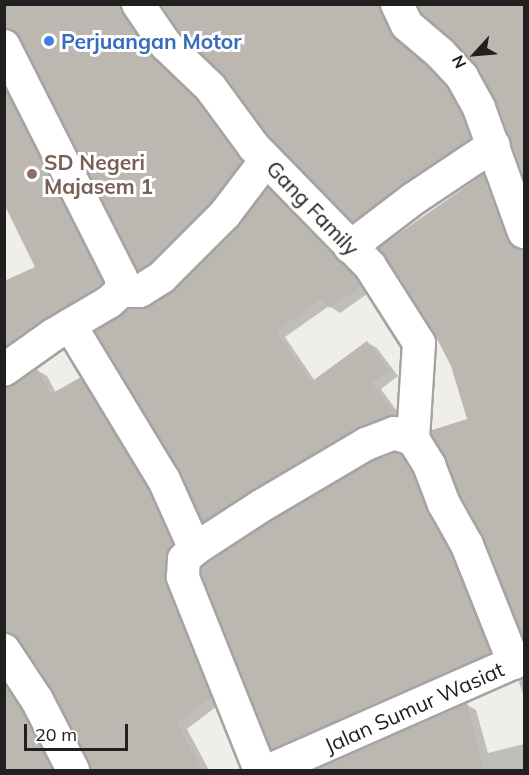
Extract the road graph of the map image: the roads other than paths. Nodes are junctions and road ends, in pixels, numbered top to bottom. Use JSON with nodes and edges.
{"nodes":[{"id":1,"x":138,"y":4,"type":"edge"},
{"id":2,"x":397,"y":4,"type":"edge"},
{"id":3,"x":4,"y":46,"type":"edge"},
{"id":4,"x":494,"y":145,"type":"junction"},
{"id":5,"x":266,"y":160,"type":"junction"},
{"id":6,"x":525,"y":232,"type":"edge"},
{"id":7,"x":350,"y":247,"type":"junction"},
{"id":8,"x":121,"y":291,"type":"junction"},
{"id":9,"x":70,"y":325,"type":"junction"},
{"id":10,"x":4,"y":370,"type":"edge"},
{"id":11,"x":413,"y":440,"type":"junction"},
{"id":12,"x":195,"y":549,"type":"junction"},
{"id":13,"x":4,"y":650,"type":"edge"},
{"id":14,"x":519,"y":660,"type":"edge"},
{"id":15,"x":73,"y":771,"type":"edge"},
{"id":16,"x":260,"y":771,"type":"edge"},
{"id":17,"x":270,"y":771,"type":"edge"}],
"edges":[{"from":1,"to":5,"type":"street","name":"Gang Family"},
{"from":2,"to":4,"type":"street"},
{"from":3,"to":8,"type":"street"},
{"from":4,"to":6,"type":"street"},
{"from":4,"to":7,"type":"street"},
{"from":5,"to":7,"type":"street","name":"Gang Family"},
{"from":5,"to":8,"type":"street"},
{"from":7,"to":11,"type":"street","name":"Gang Family"},
{"from":8,"to":9,"type":"street"},
{"from":9,"to":10,"type":"street"},
{"from":9,"to":12,"type":"street"},
{"from":11,"to":12,"type":"street"},
{"from":11,"to":14,"type":"street"},
{"from":12,"to":16,"type":"street"},
{"from":13,"to":15,"type":"street"},
{"from":14,"to":17,"type":"street","name":"Jalan Sumur Wasiat"}]}
